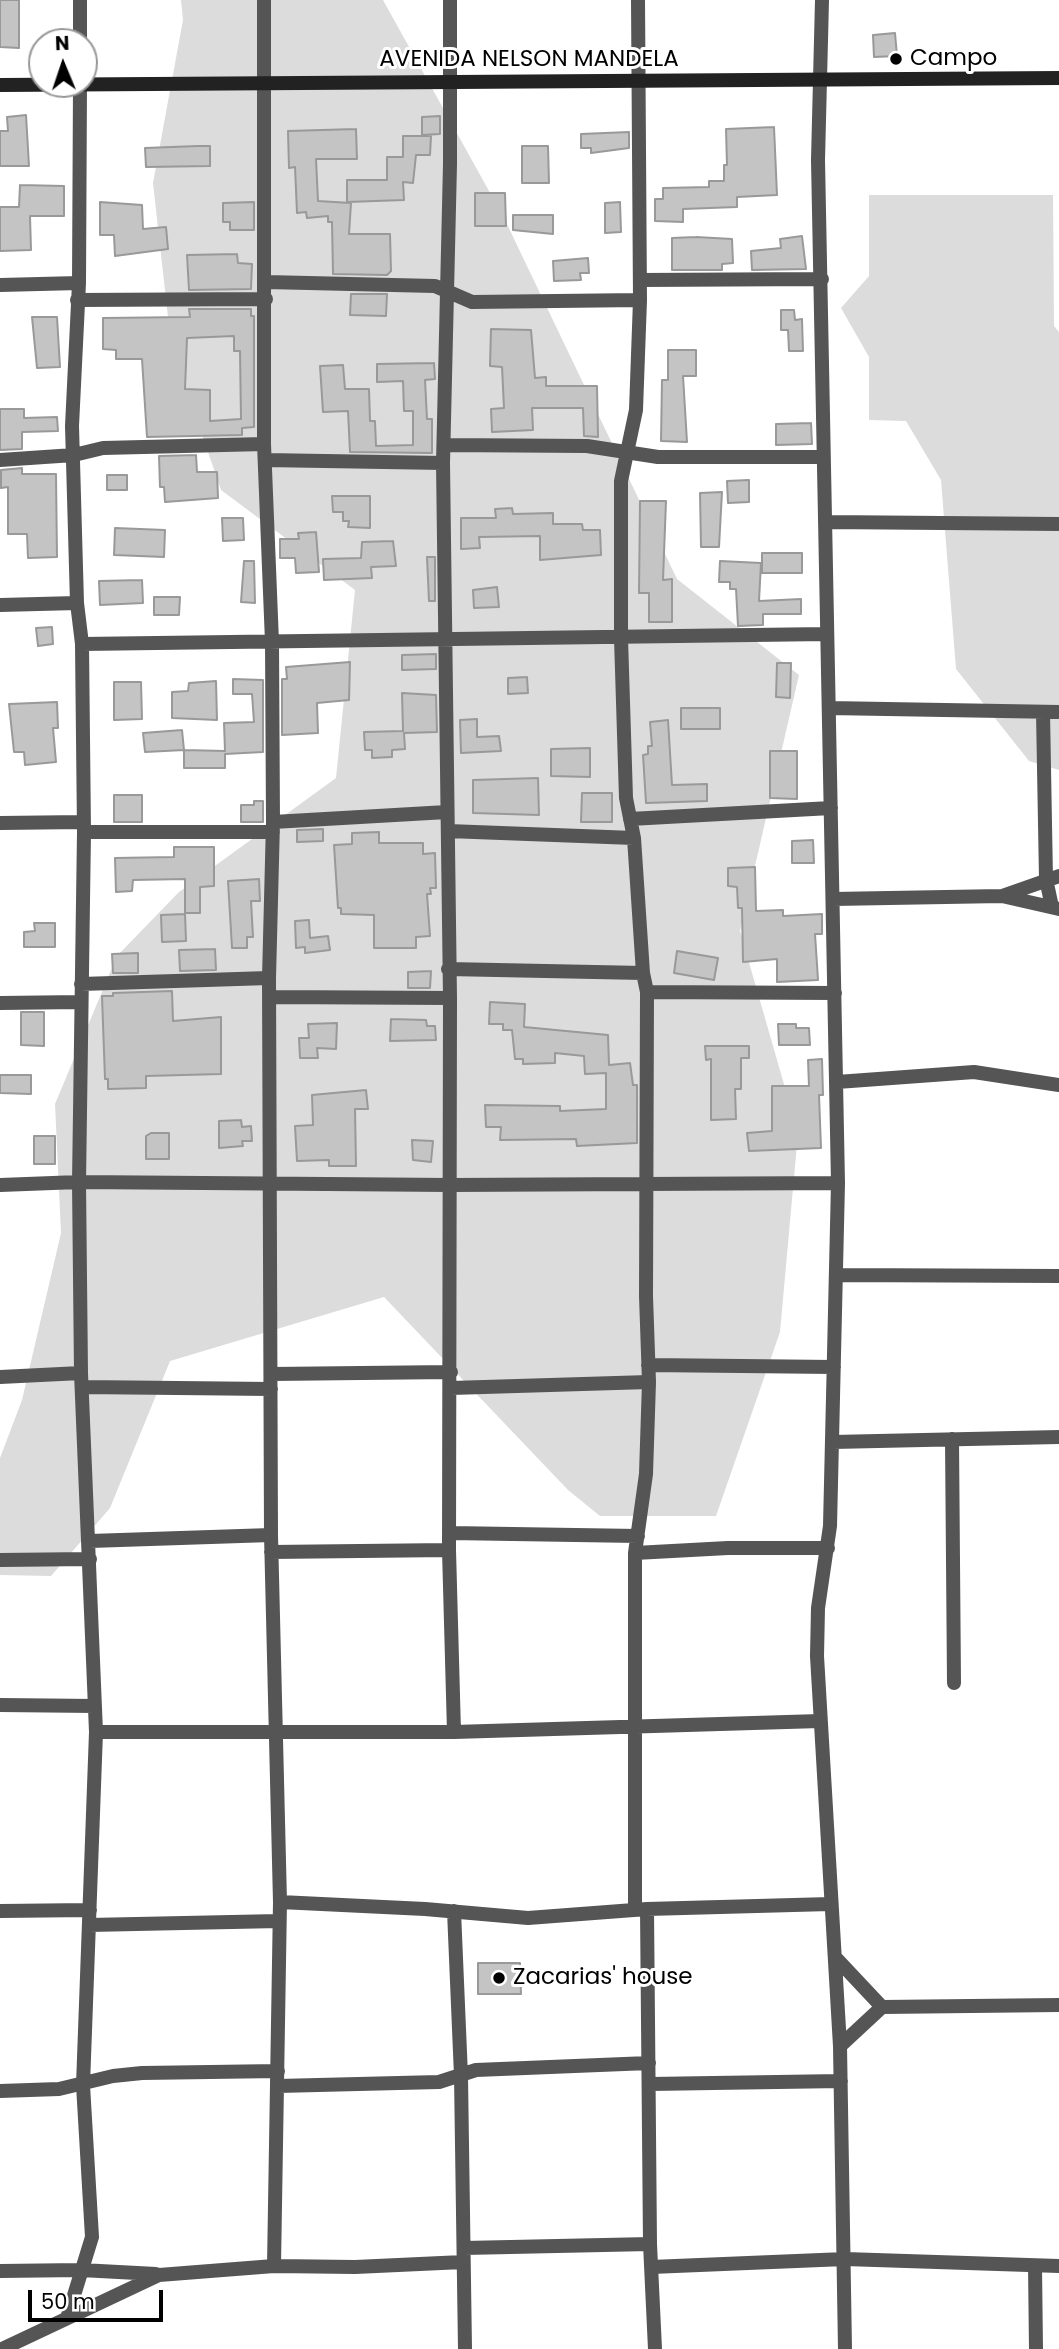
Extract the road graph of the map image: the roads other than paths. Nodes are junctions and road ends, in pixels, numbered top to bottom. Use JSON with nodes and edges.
{"nodes":[{"id":1,"x":79,"y":0,"type":"edge"},
{"id":2,"x":264,"y":0,"type":"edge"},
{"id":3,"x":450,"y":0,"type":"edge"},
{"id":4,"x":638,"y":0,"type":"edge"},
{"id":5,"x":822,"y":0,"type":"edge"},
{"id":6,"x":80,"y":28,"type":"edge"},
{"id":7,"x":1059,"y":78,"type":"edge"},
{"id":8,"x":820,"y":80,"type":"junction"},
{"id":9,"x":640,"y":82,"type":"junction"},
{"id":10,"x":264,"y":83,"type":"junction"},
{"id":11,"x":98,"y":84,"type":"edge"},
{"id":12,"x":451,"y":84,"type":"junction"},
{"id":13,"x":0,"y":85,"type":"edge"},
{"id":14,"x":28,"y":85,"type":"edge"},
{"id":15,"x":80,"y":98,"type":"edge"},
{"id":16,"x":821,"y":279,"type":"junction"},
{"id":17,"x":640,"y":280,"type":"junction"},
{"id":18,"x":266,"y":282,"type":"junction"},
{"id":19,"x":79,"y":283,"type":"junction"},
{"id":20,"x":0,"y":285,"type":"edge"},
{"id":21,"x":447,"y":291,"type":"junction"},
{"id":22,"x":265,"y":299,"type":"junction"},
{"id":23,"x":77,"y":300,"type":"junction"},
{"id":24,"x":640,"y":300,"type":"junction"},
{"id":25,"x":264,"y":444,"type":"junction"},
{"id":26,"x":444,"y":445,"type":"junction"},
{"id":27,"x":627,"y":452,"type":"junction"},
{"id":28,"x":74,"y":455,"type":"junction"},
{"id":29,"x":823,"y":457,"type":"junction"},
{"id":30,"x":0,"y":460,"type":"edge"},
{"id":31,"x":265,"y":460,"type":"junction"},
{"id":32,"x":443,"y":463,"type":"junction"},
{"id":33,"x":826,"y":522,"type":"junction"},
{"id":34,"x":1059,"y":524,"type":"edge"},
{"id":35,"x":77,"y":603,"type":"junction"},
{"id":36,"x":0,"y":605,"type":"edge"},
{"id":37,"x":827,"y":634,"type":"junction"},
{"id":38,"x":621,"y":638,"type":"junction"},
{"id":39,"x":444,"y":640,"type":"junction"},
{"id":40,"x":272,"y":642,"type":"junction"},
{"id":41,"x":82,"y":644,"type":"junction"},
{"id":42,"x":829,"y":708,"type":"junction"},
{"id":43,"x":1043,"y":712,"type":"junction"},
{"id":44,"x":1059,"y":712,"type":"edge"},
{"id":45,"x":831,"y":808,"type":"junction"},
{"id":46,"x":447,"y":812,"type":"junction"},
{"id":47,"x":630,"y":820,"type":"junction"},
{"id":48,"x":0,"y":823,"type":"edge"},
{"id":49,"x":84,"y":827,"type":"junction"},
{"id":50,"x":273,"y":827,"type":"junction"},
{"id":51,"x":448,"y":831,"type":"junction"},
{"id":52,"x":634,"y":838,"type":"junction"},
{"id":53,"x":1052,"y":877,"type":"edge"},
{"id":54,"x":1002,"y":896,"type":"junction"},
{"id":55,"x":833,"y":899,"type":"junction"},
{"id":56,"x":1056,"y":908,"type":"edge"},
{"id":57,"x":447,"y":969,"type":"junction"},
{"id":58,"x":643,"y":973,"type":"junction"},
{"id":59,"x":270,"y":978,"type":"junction"},
{"id":60,"x":81,"y":984,"type":"junction"},
{"id":61,"x":647,"y":992,"type":"junction"},
{"id":62,"x":835,"y":993,"type":"junction"},
{"id":63,"x":270,"y":997,"type":"junction"},
{"id":64,"x":450,"y":998,"type":"junction"},
{"id":65,"x":0,"y":1003,"type":"edge"},
{"id":66,"x":81,"y":1003,"type":"junction"},
{"id":67,"x":837,"y":1082,"type":"junction"},
{"id":68,"x":1059,"y":1086,"type":"edge"},
{"id":69,"x":79,"y":1182,"type":"junction"},
{"id":70,"x":270,"y":1182,"type":"junction"},
{"id":71,"x":649,"y":1182,"type":"junction"},
{"id":72,"x":838,"y":1183,"type":"junction"},
{"id":73,"x":0,"y":1185,"type":"edge"},
{"id":74,"x":450,"y":1185,"type":"junction"},
{"id":75,"x":837,"y":1275,"type":"junction"},
{"id":76,"x":1059,"y":1276,"type":"edge"},
{"id":77,"x":648,"y":1365,"type":"junction"},
{"id":78,"x":834,"y":1367,"type":"junction"},
{"id":79,"x":451,"y":1372,"type":"junction"},
{"id":80,"x":272,"y":1374,"type":"junction"},
{"id":81,"x":0,"y":1377,"type":"edge"},
{"id":82,"x":82,"y":1380,"type":"junction"},
{"id":83,"x":649,"y":1382,"type":"junction"},
{"id":84,"x":451,"y":1388,"type":"junction"},
{"id":85,"x":271,"y":1390,"type":"junction"},
{"id":86,"x":1059,"y":1437,"type":"edge"},
{"id":87,"x":952,"y":1439,"type":"junction"},
{"id":88,"x":834,"y":1442,"type":"junction"},
{"id":89,"x":450,"y":1533,"type":"junction"},
{"id":90,"x":271,"y":1535,"type":"junction"},
{"id":91,"x":638,"y":1536,"type":"junction"},
{"id":92,"x":90,"y":1541,"type":"junction"},
{"id":93,"x":828,"y":1548,"type":"junction"},
{"id":94,"x":449,"y":1550,"type":"junction"},
{"id":95,"x":271,"y":1552,"type":"junction"},
{"id":96,"x":635,"y":1553,"type":"junction"},
{"id":97,"x":90,"y":1559,"type":"junction"},
{"id":98,"x":0,"y":1560,"type":"edge"},
{"id":99,"x":954,"y":1683,"type":"dead end"},
{"id":100,"x":0,"y":1705,"type":"edge"},
{"id":101,"x":95,"y":1706,"type":"junction"},
{"id":102,"x":820,"y":1721,"type":"junction"},
{"id":103,"x":633,"y":1727,"type":"junction"},
{"id":104,"x":96,"y":1732,"type":"junction"},
{"id":105,"x":275,"y":1732,"type":"junction"},
{"id":106,"x":454,"y":1732,"type":"junction"},
{"id":107,"x":280,"y":1902,"type":"junction"},
{"id":108,"x":830,"y":1903,"type":"junction"},
{"id":109,"x":641,"y":1910,"type":"junction"},
{"id":110,"x":0,"y":1911,"type":"edge"},
{"id":111,"x":454,"y":1911,"type":"junction"},
{"id":112,"x":90,"y":1917,"type":"junction"},
{"id":113,"x":279,"y":1921,"type":"junction"},
{"id":114,"x":835,"y":1957,"type":"junction"},
{"id":115,"x":1059,"y":2004,"type":"edge"},
{"id":116,"x":882,"y":2007,"type":"junction"},
{"id":117,"x":840,"y":2046,"type":"junction"},
{"id":118,"x":649,"y":2063,"type":"junction"},
{"id":119,"x":461,"y":2076,"type":"junction"},
{"id":120,"x":278,"y":2078,"type":"junction"},
{"id":121,"x":841,"y":2081,"type":"junction"},
{"id":122,"x":650,"y":2084,"type":"junction"},
{"id":123,"x":83,"y":2085,"type":"junction"},
{"id":124,"x":0,"y":2091,"type":"edge"},
{"id":125,"x":650,"y":2244,"type":"junction"},
{"id":126,"x":464,"y":2255,"type":"junction"},
{"id":127,"x":845,"y":2259,"type":"junction"},
{"id":128,"x":274,"y":2266,"type":"junction"},
{"id":129,"x":1035,"y":2266,"type":"junction"},
{"id":130,"x":1059,"y":2266,"type":"edge"},
{"id":131,"x":651,"y":2267,"type":"junction"},
{"id":132,"x":81,"y":2270,"type":"junction"},
{"id":133,"x":0,"y":2271,"type":"edge"},
{"id":134,"x":159,"y":2274,"type":"junction"},
{"id":135,"x":67,"y":2318,"type":"junction"},
{"id":136,"x":6,"y":2348,"type":"edge"},
{"id":137,"x":465,"y":2349,"type":"edge"},
{"id":138,"x":654,"y":2349,"type":"edge"},
{"id":139,"x":845,"y":2349,"type":"edge"},
{"id":140,"x":1036,"y":2349,"type":"edge"}],
"edges":[{"from":1,"to":6,"type":"street"},
{"from":2,"to":10,"type":"street"},
{"from":3,"to":12,"type":"street"},
{"from":4,"to":9,"type":"street"},
{"from":5,"to":8,"type":"street"},
{"from":7,"to":8,"type":"street","name":"AVENIDA NELSON MANDELA"},
{"from":8,"to":9,"type":"street","name":"AVENIDA NELSON MANDELA"},
{"from":8,"to":16,"type":"street"},
{"from":9,"to":12,"type":"street","name":"AVENIDA NELSON MANDELA"},
{"from":9,"to":17,"type":"street"},
{"from":10,"to":11,"type":"street","name":"AVENIDA NELSON MANDELA"},
{"from":10,"to":12,"type":"street","name":"AVENIDA NELSON MANDELA"},
{"from":10,"to":18,"type":"street"},
{"from":12,"to":21,"type":"street"},
{"from":13,"to":14,"type":"street","name":"AVENIDA NELSON MANDELA"},
{"from":15,"to":19,"type":"street"},
{"from":16,"to":17,"type":"street"},
{"from":16,"to":29,"type":"street"},
{"from":17,"to":24,"type":"street"},
{"from":18,"to":21,"type":"street"},
{"from":18,"to":22,"type":"street"},
{"from":19,"to":20,"type":"street"},
{"from":19,"to":23,"type":"street"},
{"from":21,"to":24,"type":"street"},
{"from":21,"to":26,"type":"street"},
{"from":22,"to":23,"type":"street"},
{"from":22,"to":25,"type":"street"},
{"from":23,"to":28,"type":"street"},
{"from":24,"to":27,"type":"street"},
{"from":25,"to":28,"type":"street"},
{"from":25,"to":31,"type":"street"},
{"from":26,"to":27,"type":"street"},
{"from":26,"to":32,"type":"street"},
{"from":27,"to":29,"type":"street"},
{"from":27,"to":38,"type":"street"},
{"from":28,"to":30,"type":"street"},
{"from":28,"to":35,"type":"street"},
{"from":29,"to":33,"type":"street"},
{"from":31,"to":32,"type":"street"},
{"from":31,"to":40,"type":"street"},
{"from":32,"to":39,"type":"street"},
{"from":33,"to":34,"type":"street"},
{"from":33,"to":37,"type":"street"},
{"from":35,"to":36,"type":"street"},
{"from":35,"to":41,"type":"street"},
{"from":37,"to":38,"type":"street"},
{"from":37,"to":42,"type":"street"},
{"from":38,"to":39,"type":"street"},
{"from":38,"to":47,"type":"street"},
{"from":39,"to":40,"type":"street"},
{"from":39,"to":46,"type":"street"},
{"from":40,"to":41,"type":"street"},
{"from":40,"to":50,"type":"street"},
{"from":41,"to":49,"type":"street"},
{"from":42,"to":43,"type":"street"},
{"from":42,"to":45,"type":"street"},
{"from":43,"to":44,"type":"street"},
{"from":43,"to":53,"type":"street"},
{"from":45,"to":47,"type":"street"},
{"from":45,"to":55,"type":"street"},
{"from":46,"to":50,"type":"street"},
{"from":46,"to":51,"type":"street"},
{"from":47,"to":52,"type":"street"},
{"from":48,"to":49,"type":"street"},
{"from":49,"to":50,"type":"street"},
{"from":49,"to":60,"type":"street"},
{"from":50,"to":59,"type":"street"},
{"from":51,"to":52,"type":"street"},
{"from":51,"to":57,"type":"street"},
{"from":52,"to":58,"type":"street"},
{"from":53,"to":54,"type":"street"},
{"from":53,"to":56,"type":"street"},
{"from":54,"to":55,"type":"street"},
{"from":54,"to":56,"type":"street"},
{"from":55,"to":62,"type":"street"},
{"from":57,"to":58,"type":"street"},
{"from":57,"to":64,"type":"street"},
{"from":58,"to":61,"type":"street"},
{"from":59,"to":60,"type":"street"},
{"from":59,"to":63,"type":"street"},
{"from":60,"to":66,"type":"street"},
{"from":61,"to":62,"type":"street"},
{"from":61,"to":71,"type":"street"},
{"from":62,"to":67,"type":"street"},
{"from":63,"to":64,"type":"street"},
{"from":63,"to":70,"type":"street"},
{"from":64,"to":74,"type":"street"},
{"from":65,"to":66,"type":"street"},
{"from":66,"to":69,"type":"street"},
{"from":67,"to":68,"type":"street"},
{"from":67,"to":72,"type":"street"},
{"from":69,"to":70,"type":"street"},
{"from":69,"to":73,"type":"street"},
{"from":69,"to":82,"type":"street"},
{"from":70,"to":74,"type":"street"},
{"from":70,"to":80,"type":"street"},
{"from":71,"to":72,"type":"street"},
{"from":71,"to":74,"type":"street"},
{"from":71,"to":77,"type":"street"},
{"from":72,"to":75,"type":"street"},
{"from":74,"to":79,"type":"street"},
{"from":75,"to":76,"type":"street"},
{"from":75,"to":78,"type":"street"},
{"from":77,"to":78,"type":"street"},
{"from":77,"to":83,"type":"street"},
{"from":78,"to":88,"type":"street"},
{"from":79,"to":80,"type":"street"},
{"from":79,"to":84,"type":"street"},
{"from":80,"to":85,"type":"street"},
{"from":81,"to":82,"type":"street"},
{"from":82,"to":85,"type":"street"},
{"from":82,"to":92,"type":"street"},
{"from":83,"to":84,"type":"street"},
{"from":83,"to":91,"type":"street"},
{"from":84,"to":89,"type":"street"},
{"from":85,"to":90,"type":"street"},
{"from":86,"to":87,"type":"street"},
{"from":87,"to":88,"type":"street"},
{"from":87,"to":99,"type":"street"},
{"from":88,"to":93,"type":"street"},
{"from":89,"to":91,"type":"street"},
{"from":89,"to":94,"type":"street"},
{"from":90,"to":92,"type":"street"},
{"from":90,"to":95,"type":"street"},
{"from":91,"to":96,"type":"street"},
{"from":92,"to":97,"type":"street"},
{"from":93,"to":96,"type":"street"},
{"from":93,"to":102,"type":"street"},
{"from":94,"to":95,"type":"street"},
{"from":94,"to":106,"type":"street"},
{"from":95,"to":105,"type":"street"},
{"from":96,"to":103,"type":"street"},
{"from":97,"to":98,"type":"street"},
{"from":97,"to":101,"type":"street"},
{"from":100,"to":101,"type":"street"},
{"from":101,"to":104,"type":"street"},
{"from":102,"to":103,"type":"street"},
{"from":102,"to":108,"type":"street"},
{"from":103,"to":106,"type":"street"},
{"from":103,"to":109,"type":"street"},
{"from":104,"to":105,"type":"street"},
{"from":104,"to":112,"type":"street"},
{"from":105,"to":106,"type":"street"},
{"from":105,"to":107,"type":"street"},
{"from":107,"to":111,"type":"street"},
{"from":107,"to":113,"type":"street"},
{"from":108,"to":109,"type":"street"},
{"from":108,"to":114,"type":"street"},
{"from":109,"to":111,"type":"street"},
{"from":109,"to":118,"type":"street"},
{"from":110,"to":112,"type":"street"},
{"from":111,"to":119,"type":"street"},
{"from":112,"to":113,"type":"street"},
{"from":112,"to":123,"type":"street"},
{"from":113,"to":120,"type":"street"},
{"from":114,"to":116,"type":"street"},
{"from":114,"to":117,"type":"street"},
{"from":115,"to":116,"type":"street"},
{"from":116,"to":117,"type":"street"},
{"from":117,"to":121,"type":"street"},
{"from":118,"to":119,"type":"street"},
{"from":118,"to":122,"type":"street"},
{"from":119,"to":120,"type":"street"},
{"from":119,"to":126,"type":"street"},
{"from":120,"to":123,"type":"street"},
{"from":120,"to":128,"type":"street"},
{"from":121,"to":122,"type":"street"},
{"from":121,"to":127,"type":"street"},
{"from":122,"to":125,"type":"street"},
{"from":123,"to":124,"type":"street"},
{"from":123,"to":132,"type":"street"},
{"from":125,"to":126,"type":"street"},
{"from":125,"to":131,"type":"street"},
{"from":126,"to":128,"type":"street"},
{"from":126,"to":137,"type":"street"},
{"from":127,"to":129,"type":"street"},
{"from":127,"to":131,"type":"street"},
{"from":127,"to":139,"type":"street"},
{"from":128,"to":134,"type":"street"},
{"from":129,"to":130,"type":"street"},
{"from":129,"to":140,"type":"street"},
{"from":131,"to":138,"type":"street"},
{"from":132,"to":133,"type":"street"},
{"from":132,"to":134,"type":"street"},
{"from":132,"to":135,"type":"street"},
{"from":134,"to":135,"type":"street"},
{"from":135,"to":136,"type":"street"}]}
